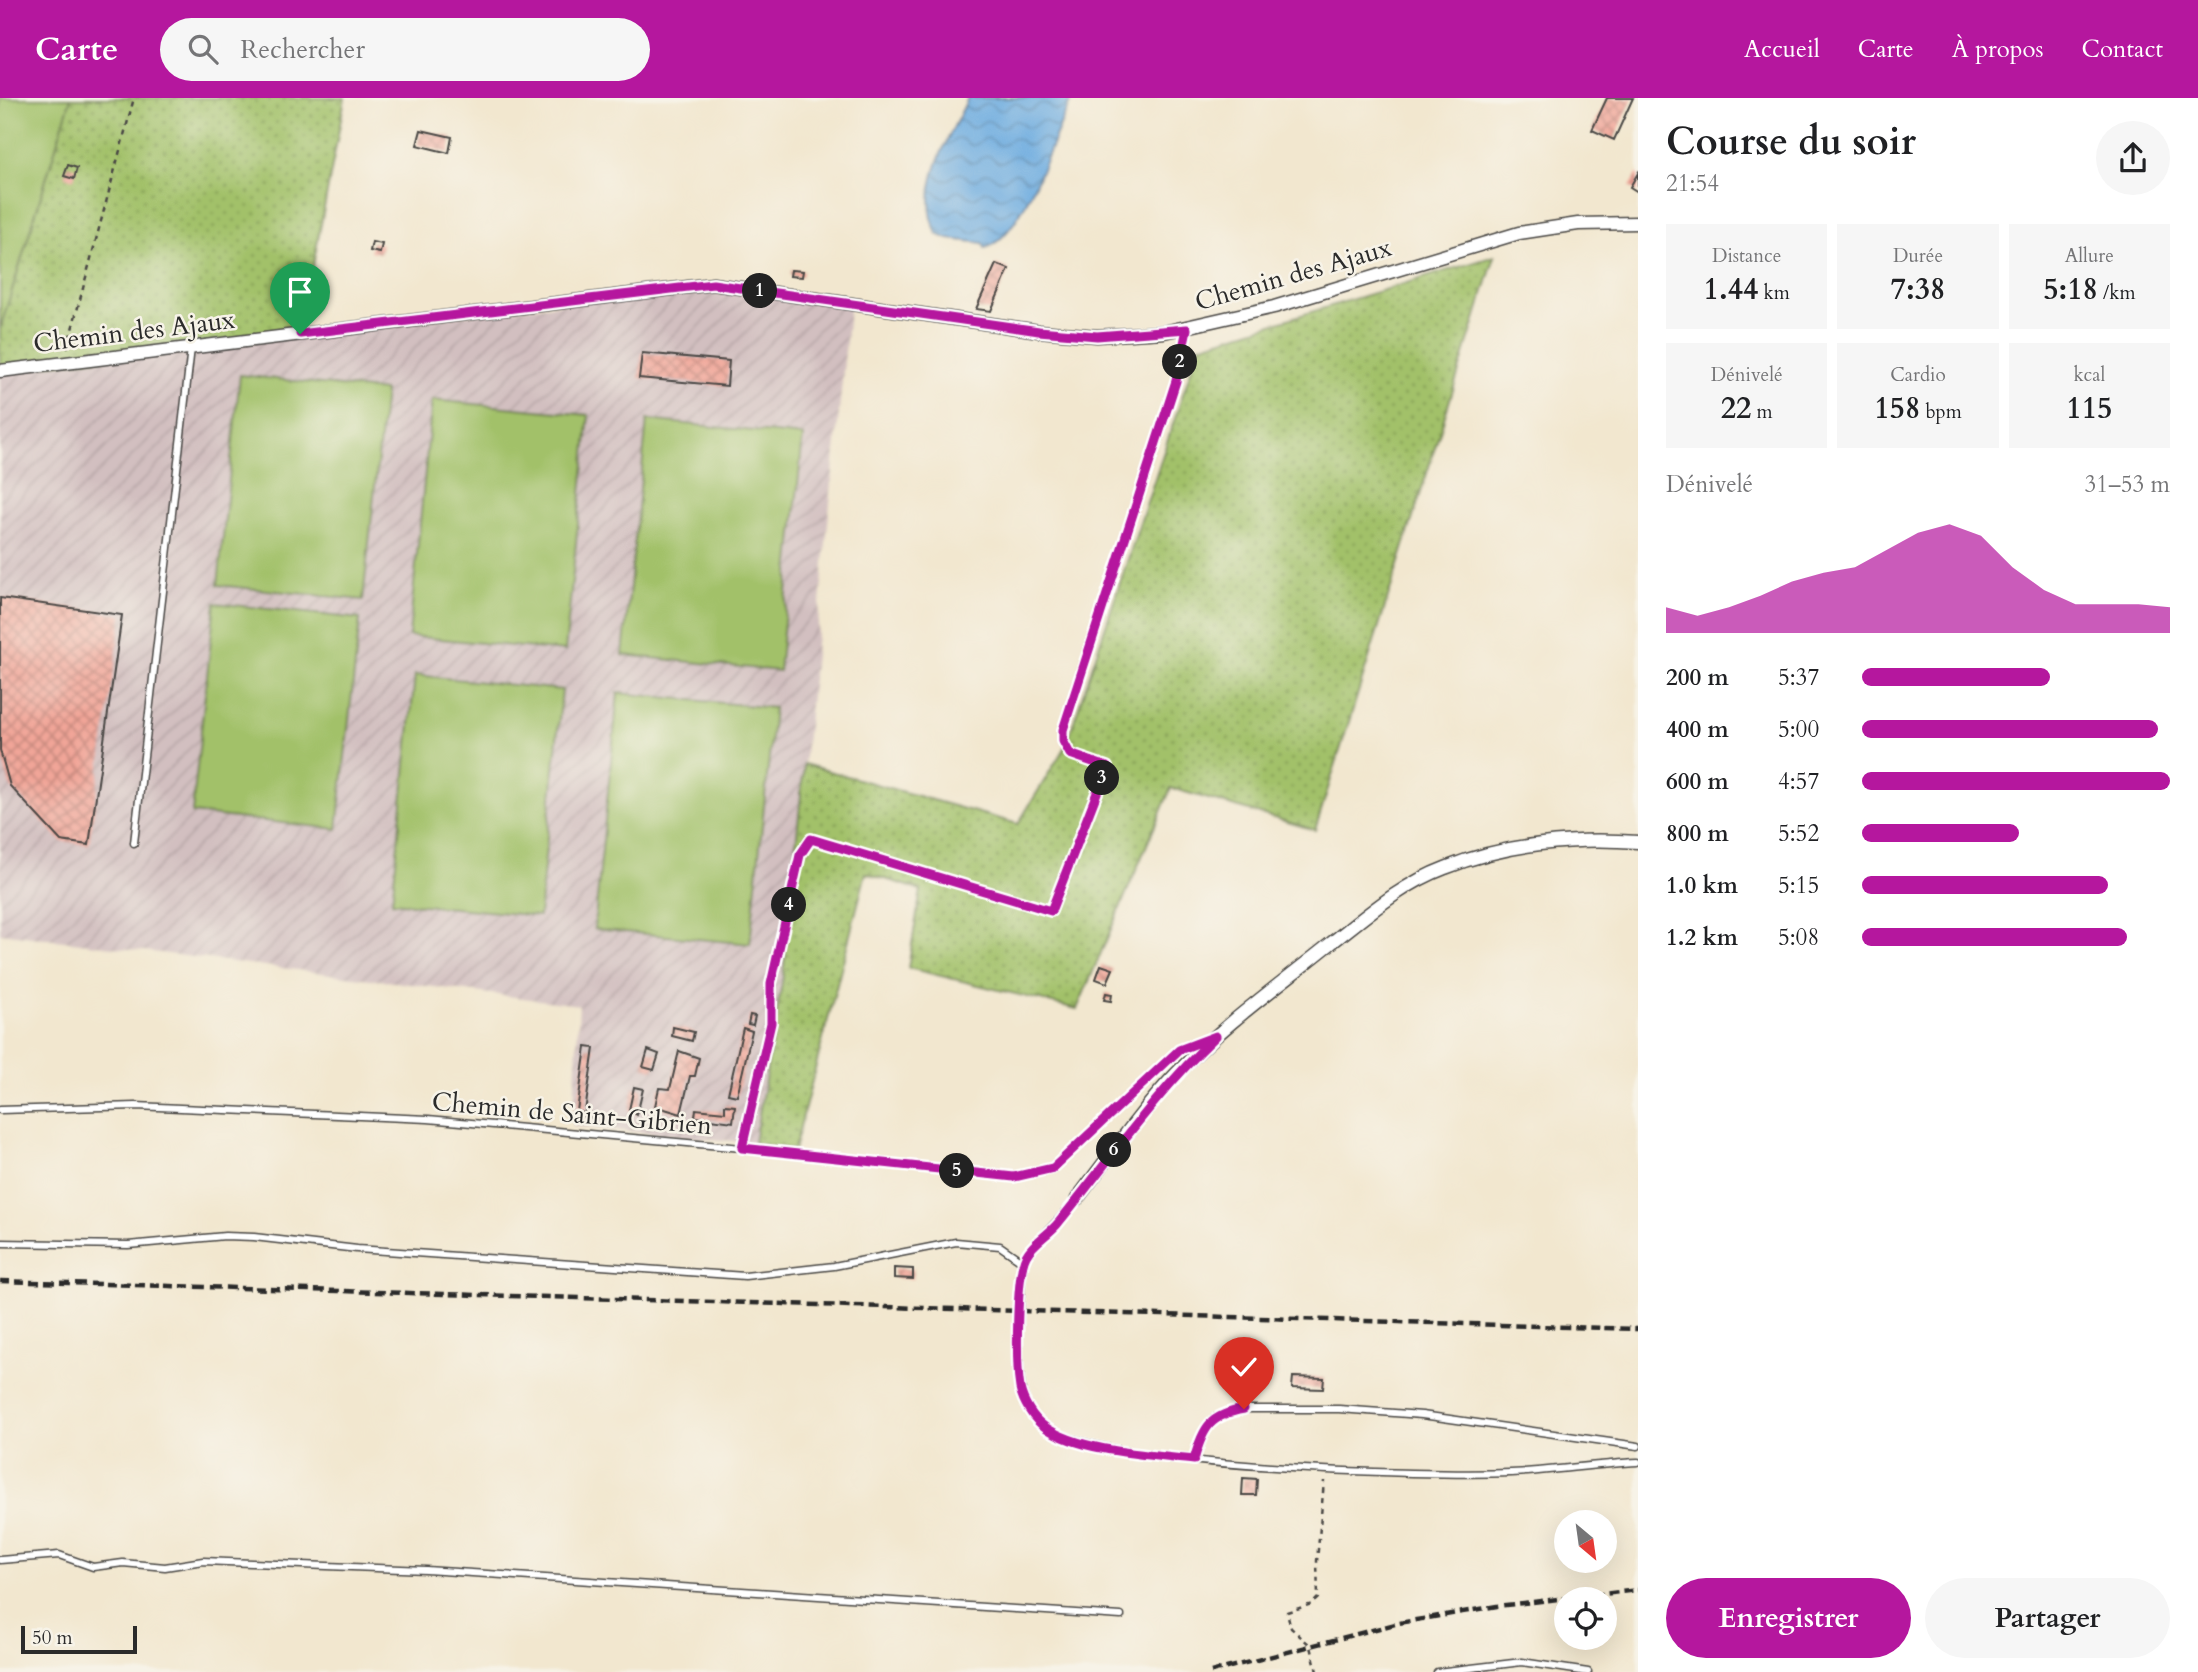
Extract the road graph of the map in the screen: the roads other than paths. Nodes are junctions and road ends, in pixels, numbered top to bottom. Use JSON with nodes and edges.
{"nodes":[{"id":1,"x":1638,"y":223,"type":"edge"},
{"id":2,"x":191,"y":346,"type":"junction"},
{"id":3,"x":0,"y":370,"type":"edge"},
{"id":4,"x":1638,"y":842,"type":"edge"},
{"id":5,"x":134,"y":843,"type":"dead end"},
{"id":6,"x":0,"y":1110,"type":"edge"},
{"id":7,"x":742,"y":1148,"type":"road end"},
{"id":8,"x":1077,"y":1199,"type":"joint"},
{"id":9,"x":0,"y":1242,"type":"edge"},
{"id":10,"x":1023,"y":1262,"type":"junction"},
{"id":11,"x":1638,"y":1446,"type":"edge"},
{"id":12,"x":1194,"y":1460,"type":"junction"},
{"id":13,"x":1638,"y":1462,"type":"edge"},
{"id":14,"x":0,"y":1560,"type":"edge"},
{"id":15,"x":1121,"y":1616,"type":"dead end"},
{"id":16,"x":1437,"y":1672,"type":"edge"},
{"id":17,"x":1588,"y":1672,"type":"edge"}],
"edges":[{"from":1,"to":2,"type":"street","name":"Chemin des Ajaux"},
{"from":2,"to":3,"type":"street","name":"Chemin des Ajaux"},
{"from":2,"to":5,"type":"lane"},
{"from":4,"to":8,"type":"street"},
{"from":6,"to":7,"type":"lane","name":"Chemin de Saint-Gibrien"},
{"from":8,"to":10,"type":"lane"},
{"from":9,"to":10,"type":"lane"},
{"from":10,"to":12,"type":"lane","bridge":true},
{"from":11,"to":12,"type":"lane"},
{"from":12,"to":13,"type":"lane"},
{"from":14,"to":15,"type":"lane"},
{"from":16,"to":17,"type":"lane"}]}
